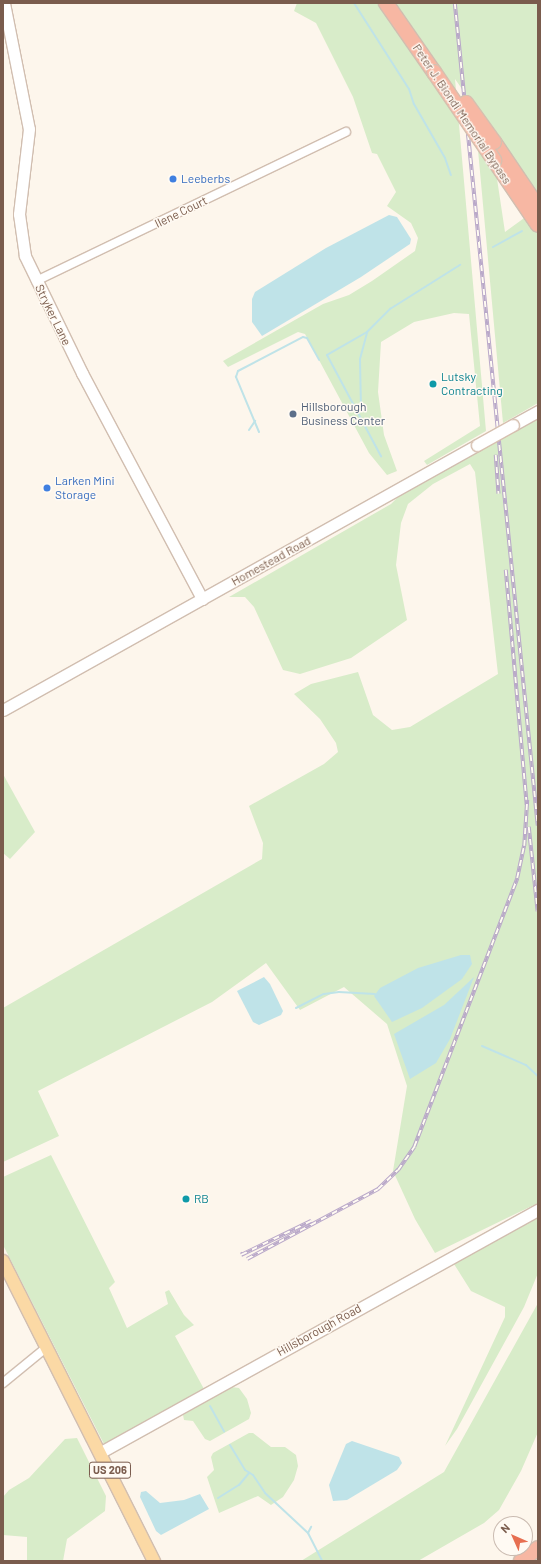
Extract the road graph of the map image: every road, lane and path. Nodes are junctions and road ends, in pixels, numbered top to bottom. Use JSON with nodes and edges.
{"nodes":[{"id":1,"x":4,"y":3,"type":"edge"},
{"id":2,"x":386,"y":3,"type":"edge"},
{"id":3,"x":397,"y":3,"type":"edge"},
{"id":4,"x":436,"y":67,"type":"junction"},
{"id":5,"x":346,"y":132,"type":"dead end"},
{"id":6,"x":538,"y":207,"type":"edge"},
{"id":7,"x":538,"y":225,"type":"edge"},
{"id":8,"x":36,"y":281,"type":"junction"},
{"id":9,"x":538,"y":411,"type":"edge"},
{"id":10,"x":202,"y":599,"type":"junction"},
{"id":11,"x":3,"y":710,"type":"edge"},
{"id":12,"x":538,"y":1210,"type":"edge"},
{"id":13,"x":3,"y":1261,"type":"edge"},
{"id":14,"x":47,"y":1347,"type":"junction"},
{"id":15,"x":3,"y":1383,"type":"edge"},
{"id":16,"x":101,"y":1452,"type":"junction"},
{"id":17,"x":538,"y":1548,"type":"edge"},
{"id":18,"x":154,"y":1561,"type":"edge"},
{"id":19,"x":521,"y":1561,"type":"edge"}],
"edges":[{"from":1,"to":8,"type":"street","name":"Stryker Lane"},
{"from":2,"to":4,"type":"highway","name":"Peter J. Biondi Memorial Bypass"},
{"from":3,"to":4,"type":"highway","name":"Peter J. Biondi Memorial Bypass"},
{"from":4,"to":6,"type":"highway","name":"Peter J. Biondi Memorial Bypass","bridge":true},
{"from":4,"to":7,"type":"highway","name":"Peter J. Biondi Memorial Bypass","bridge":true},
{"from":5,"to":8,"type":"street","name":"Ilene Court"},
{"from":8,"to":10,"type":"street","name":"Stryker Lane"},
{"from":9,"to":10,"type":"street","name":"Homestead Road","bridge":true},
{"from":10,"to":11,"type":"street","name":"Homestead Road"},
{"from":12,"to":16,"type":"street","name":"Hillsborough Road"},
{"from":13,"to":14,"type":"main road","number":"US 206"},
{"from":14,"to":15,"type":"street"},
{"from":14,"to":16,"type":"main road","number":"US 206"},
{"from":16,"to":18,"type":"main road","number":"US 206"},
{"from":17,"to":19,"type":"highway"}]}
